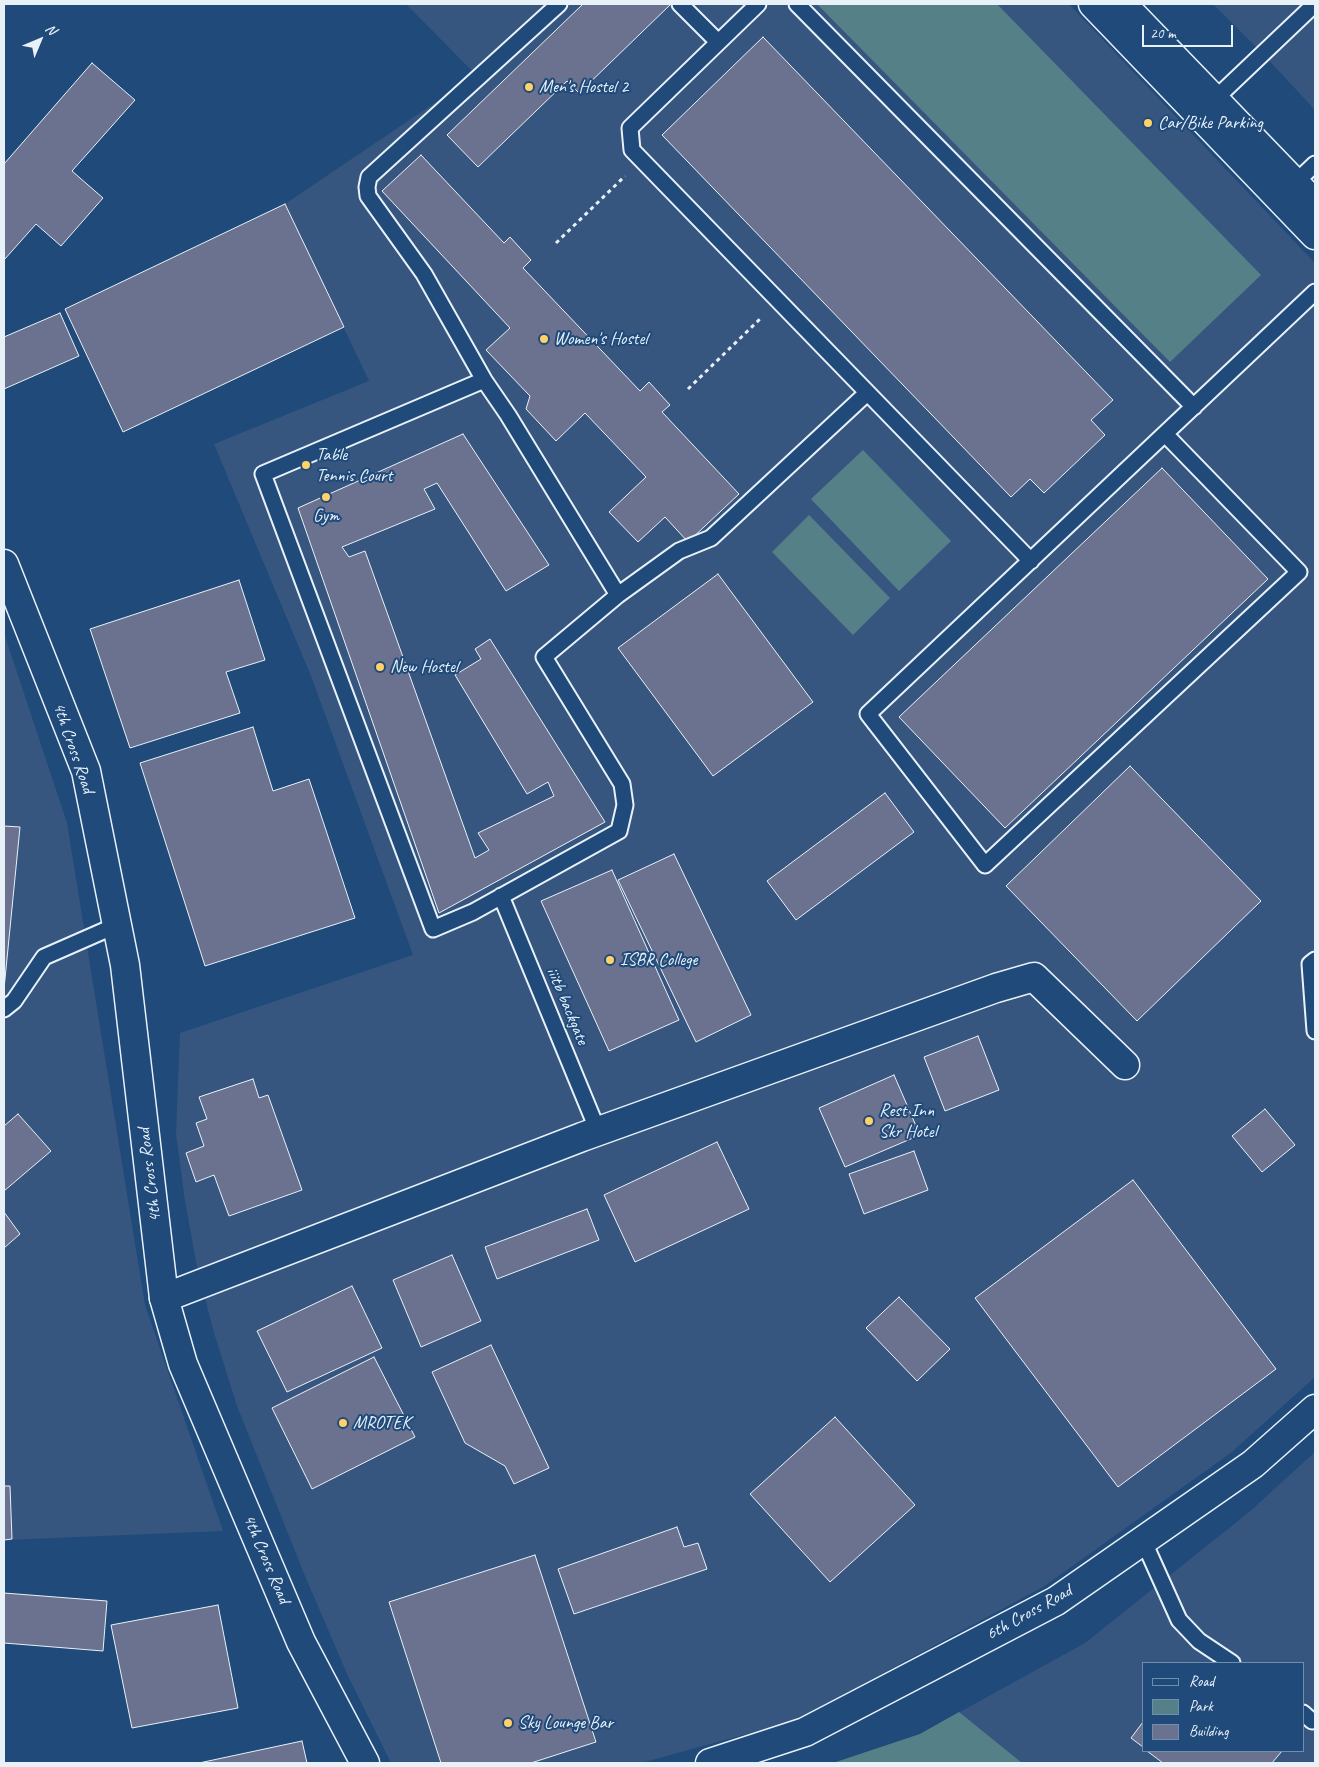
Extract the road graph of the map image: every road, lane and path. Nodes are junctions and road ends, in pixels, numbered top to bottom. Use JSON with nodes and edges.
{"nodes":[{"id":1,"x":559,"y":4,"type":"edge"},
{"id":2,"x":680,"y":4,"type":"edge"},
{"id":3,"x":758,"y":4,"type":"edge"},
{"id":4,"x":797,"y":4,"type":"edge"},
{"id":5,"x":1093,"y":4,"type":"edge"},
{"id":6,"x":1122,"y":4,"type":"edge"},
{"id":7,"x":1315,"y":4,"type":"edge"},
{"id":8,"x":718,"y":42,"type":"junction"},
{"id":9,"x":1215,"y":99,"type":"junction"},
{"id":10,"x":642,"y":160,"type":"junction"},
{"id":11,"x":1315,"y":164,"type":"edge"},
{"id":12,"x":1295,"y":183,"type":"junction"},
{"id":13,"x":1315,"y":204,"type":"edge"},
{"id":14,"x":1315,"y":235,"type":"edge"},
{"id":15,"x":556,"y":243,"type":"dead end"},
{"id":16,"x":1315,"y":292,"type":"edge"},
{"id":17,"x":778,"y":301,"type":"junction"},
{"id":18,"x":484,"y":380,"type":"junction"},
{"id":19,"x":688,"y":389,"type":"dead end"},
{"id":20,"x":867,"y":393,"type":"junction"},
{"id":21,"x":1194,"y":406,"type":"junction"},
{"id":22,"x":1165,"y":434,"type":"junction"},
{"id":23,"x":1030,"y":560,"type":"junction"},
{"id":24,"x":4,"y":564,"type":"edge"},
{"id":25,"x":618,"y":595,"type":"junction"},
{"id":26,"x":501,"y":896,"type":"junction"},
{"id":27,"x":117,"y":925,"type":"junction"},
{"id":28,"x":1315,"y":960,"type":"edge"},
{"id":29,"x":4,"y":1009,"type":"edge"},
{"id":30,"x":1315,"y":1030,"type":"edge"},
{"id":31,"x":1125,"y":1065,"type":"dead end"},
{"id":32,"x":598,"y":1131,"type":"junction"},
{"id":33,"x":164,"y":1298,"type":"junction"},
{"id":34,"x":1315,"y":1409,"type":"edge"},
{"id":35,"x":1143,"y":1540,"type":"junction"},
{"id":36,"x":1230,"y":1662,"type":"edge"},
{"id":37,"x":365,"y":1763,"type":"edge"},
{"id":38,"x":710,"y":1763,"type":"edge"}],
"edges":[{"from":1,"to":18,"type":"lane"},
{"from":2,"to":8,"type":"lane"},
{"from":3,"to":8,"type":"lane"},
{"from":4,"to":21,"type":"lane"},
{"from":5,"to":14,"type":"street"},
{"from":6,"to":9,"type":"street"},
{"from":7,"to":9,"type":"lane"},
{"from":8,"to":10,"type":"lane"},
{"from":9,"to":12,"type":"street"},
{"from":10,"to":15,"type":"path"},
{"from":10,"to":17,"type":"lane"},
{"from":11,"to":12,"type":"lane"},
{"from":12,"to":13,"type":"street"},
{"from":16,"to":21,"type":"lane"},
{"from":17,"to":19,"type":"path"},
{"from":17,"to":20,"type":"lane"},
{"from":18,"to":25,"type":"lane"},
{"from":18,"to":26,"type":"lane"},
{"from":20,"to":23,"type":"lane"},
{"from":20,"to":25,"type":"lane"},
{"from":21,"to":22,"type":"lane"},
{"from":22,"to":23,"type":"lane"},
{"from":22,"to":23,"type":"lane"},
{"from":24,"to":27,"type":"street","name":"4th Cross Road"},
{"from":25,"to":26,"type":"lane"},
{"from":26,"to":32,"type":"lane","name":"iiitb backgate"},
{"from":27,"to":29,"type":"lane"},
{"from":27,"to":33,"type":"street","name":"4th Cross Road"},
{"from":28,"to":30,"type":"lane"},
{"from":31,"to":32,"type":"street"},
{"from":32,"to":33,"type":"street"},
{"from":33,"to":37,"type":"street","name":"4th Cross Road"},
{"from":34,"to":35,"type":"street","name":"6th Cross Road"},
{"from":35,"to":36,"type":"lane"},
{"from":35,"to":38,"type":"street","name":"6th Cross Road"}]}
